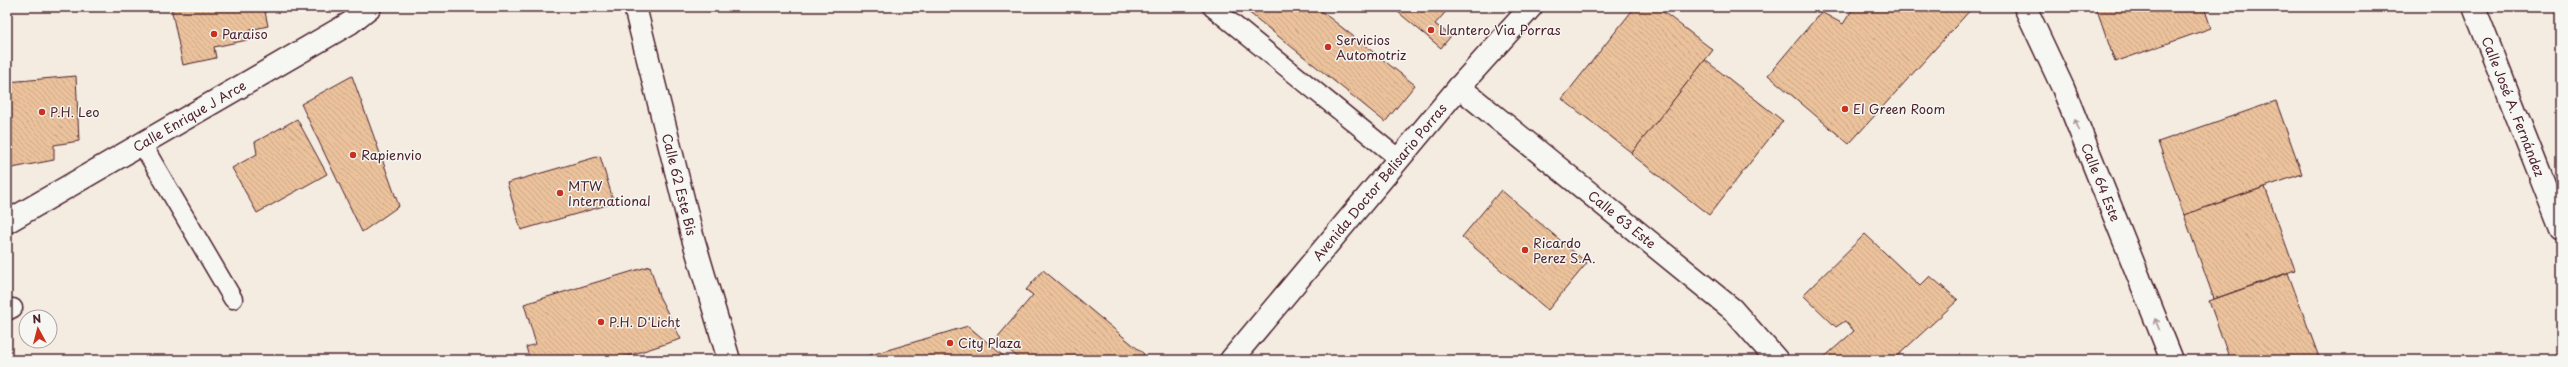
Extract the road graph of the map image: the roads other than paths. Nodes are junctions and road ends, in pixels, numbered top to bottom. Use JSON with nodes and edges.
{"nodes":[{"id":1,"x":370,"y":7,"type":"edge"},
{"id":2,"x":635,"y":7,"type":"edge"},
{"id":3,"x":1212,"y":7,"type":"edge"},
{"id":4,"x":1531,"y":7,"type":"edge"},
{"id":5,"x":2025,"y":7,"type":"edge"},
{"id":6,"x":2474,"y":7,"type":"edge"},
{"id":7,"x":349,"y":15,"type":"edge"},
{"id":8,"x":1459,"y":87,"type":"junction"},
{"id":9,"x":142,"y":144,"type":"junction"},
{"id":10,"x":1399,"y":159,"type":"junction"},
{"id":11,"x":7,"y":222,"type":"edge"},
{"id":12,"x":2561,"y":228,"type":"edge"},
{"id":13,"x":233,"y":299,"type":"dead end"},
{"id":14,"x":729,"y":360,"type":"edge"},
{"id":15,"x":1231,"y":360,"type":"edge"},
{"id":16,"x":1777,"y":360,"type":"edge"},
{"id":17,"x":2172,"y":360,"type":"edge"}],
"edges":[{"from":1,"to":7,"type":"street","name":"Calle Enrique J Arce"},
{"from":2,"to":14,"type":"street","name":"Calle 62 Este Bis"},
{"from":3,"to":10,"type":"lane"},
{"from":4,"to":8,"type":"street","name":"Avenida Doctor Belisario Porras"},
{"from":17,"to":5,"type":"street","name":"Calle 64 Este","one_way":true},
{"from":6,"to":12,"type":"street","name":"Calle José A. Fernández"},
{"from":7,"to":9,"type":"street","name":"Calle Enrique J Arce"},
{"from":8,"to":10,"type":"street","name":"Avenida Doctor Belisario Porras"},
{"from":8,"to":16,"type":"street","name":"Calle 63 Este"},
{"from":9,"to":11,"type":"street","name":"Calle Enrique J Arce"},
{"from":9,"to":13,"type":"lane"},
{"from":10,"to":15,"type":"street","name":"Avenida Doctor Belisario Porras"}]}
